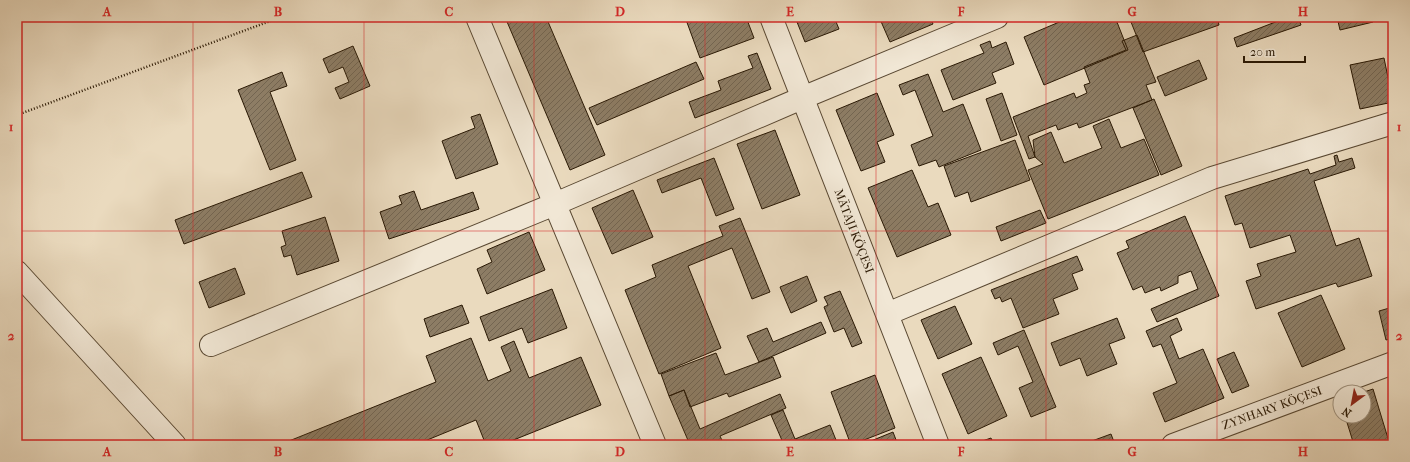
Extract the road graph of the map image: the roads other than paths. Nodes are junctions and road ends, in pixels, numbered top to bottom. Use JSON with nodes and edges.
{"nodes":[{"id":1,"x":477,"y":17,"type":"edge"},
{"id":2,"x":771,"y":17,"type":"edge"},
{"id":3,"x":997,"y":17,"type":"edge"},
{"id":4,"x":802,"y":98,"type":"junction"},
{"id":5,"x":1393,"y":123,"type":"edge"},
{"id":6,"x":555,"y":204,"type":"junction"},
{"id":7,"x":17,"y":272,"type":"edge"},
{"id":8,"x":887,"y":314,"type":"junction"},
{"id":9,"x":211,"y":345,"type":"dead end"},
{"id":10,"x":1393,"y":363,"type":"edge"},
{"id":11,"x":175,"y":445,"type":"edge"},
{"id":12,"x":654,"y":445,"type":"edge"},
{"id":13,"x":938,"y":445,"type":"edge"},
{"id":14,"x":1173,"y":445,"type":"edge"}],
"edges":[{"from":1,"to":6,"type":"street"},
{"from":2,"to":4,"type":"street","name":"MÄTAJI KÖÇESI"},
{"from":3,"to":4,"type":"street"},
{"from":4,"to":6,"type":"street"},
{"from":4,"to":8,"type":"street","name":"MÄTAJI KÖÇESI"},
{"from":5,"to":8,"type":"street"},
{"from":6,"to":9,"type":"street"},
{"from":6,"to":12,"type":"street"},
{"from":7,"to":11,"type":"street"},
{"from":8,"to":13,"type":"street","name":"MÄTAJI KÖÇESI"},
{"from":10,"to":14,"type":"street","name":"ZYNHARY KÖÇESI"}]}
